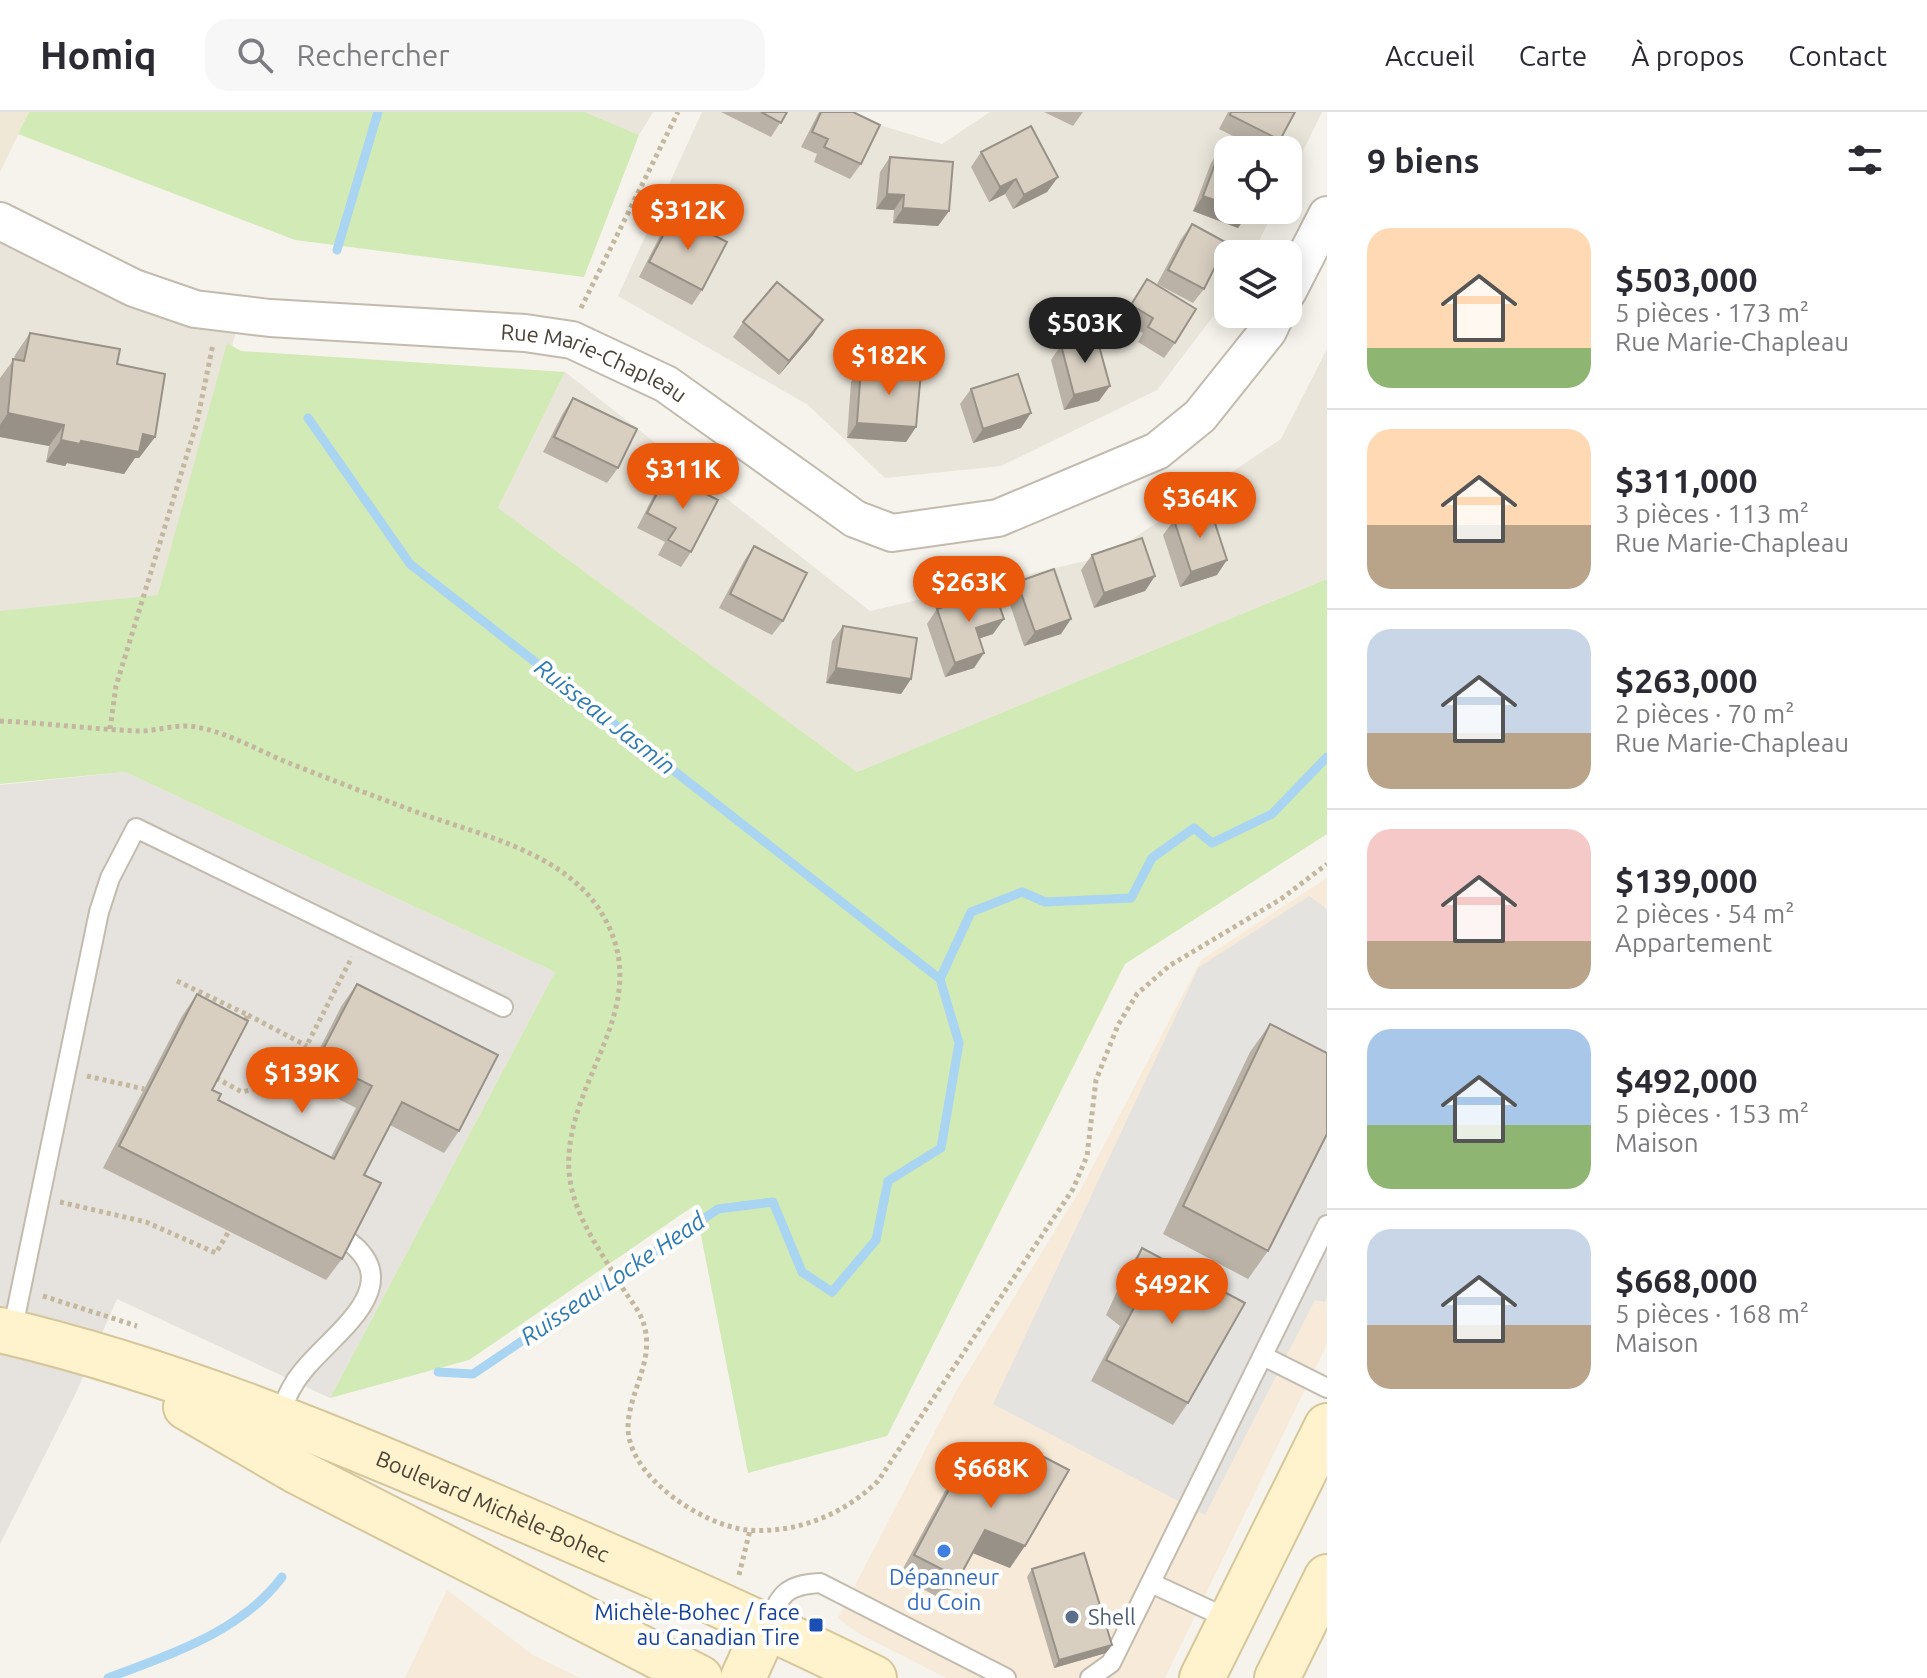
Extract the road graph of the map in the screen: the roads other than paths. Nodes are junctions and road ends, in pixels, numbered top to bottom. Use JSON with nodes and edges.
{"nodes":[{"id":1,"x":1327,"y":215,"type":"edge"},
{"id":2,"x":0,"y":221,"type":"edge"},
{"id":3,"x":1302,"y":264,"type":"edge"},
{"id":4,"x":1269,"y":328,"type":"edge"},
{"id":5,"x":503,"y":1007,"type":"dead end"},
{"id":6,"x":1327,"y":1225,"type":"edge"},
{"id":7,"x":347,"y":1240,"type":"edge"},
{"id":8,"x":6,"y":1331,"type":"edge"},
{"id":9,"x":1263,"y":1356,"type":"junction"},
{"id":10,"x":1327,"y":1388,"type":"edge"},
{"id":11,"x":1327,"y":1426,"type":"edge"},
{"id":12,"x":272,"y":1434,"type":"junction"},
{"id":13,"x":1327,"y":1577,"type":"edge"},
{"id":14,"x":1151,"y":1583,"type":"junction"},
{"id":15,"x":1231,"y":1620,"type":"junction"},
{"id":16,"x":767,"y":1625,"type":"junction"},
{"id":17,"x":700,"y":1678,"type":"edge"},
{"id":18,"x":743,"y":1678,"type":"edge"},
{"id":19,"x":874,"y":1678,"type":"edge"},
{"id":20,"x":1006,"y":1678,"type":"edge"},
{"id":21,"x":1090,"y":1678,"type":"edge"},
{"id":22,"x":1202,"y":1678,"type":"edge"},
{"id":23,"x":1277,"y":1678,"type":"edge"}],
"edges":[{"from":1,"to":3,"type":"street"},
{"from":2,"to":4,"type":"street","name":"Rue Marie-Chapleau"},
{"from":5,"to":8,"type":"lane"},
{"from":6,"to":9,"type":"lane"},
{"from":7,"to":12,"type":"lane"},
{"from":8,"to":12,"type":"street","name":"Boulevard Michèle-Bohec"},
{"from":9,"to":10,"type":"lane"},
{"from":9,"to":14,"type":"lane"},
{"from":11,"to":15,"type":"street"},
{"from":12,"to":16,"type":"street","name":"Boulevard Michèle-Bohec"},
{"from":12,"to":17,"type":"street","name":"Boulevard Michèle-Bohec"},
{"from":13,"to":23,"type":"street"},
{"from":14,"to":15,"type":"lane"},
{"from":14,"to":21,"type":"lane"},
{"from":15,"to":22,"type":"street"},
{"from":16,"to":18,"type":"street"},
{"from":16,"to":19,"type":"street","name":"Boulevard Michèle-Bohec"},
{"from":16,"to":20,"type":"lane"}]}
